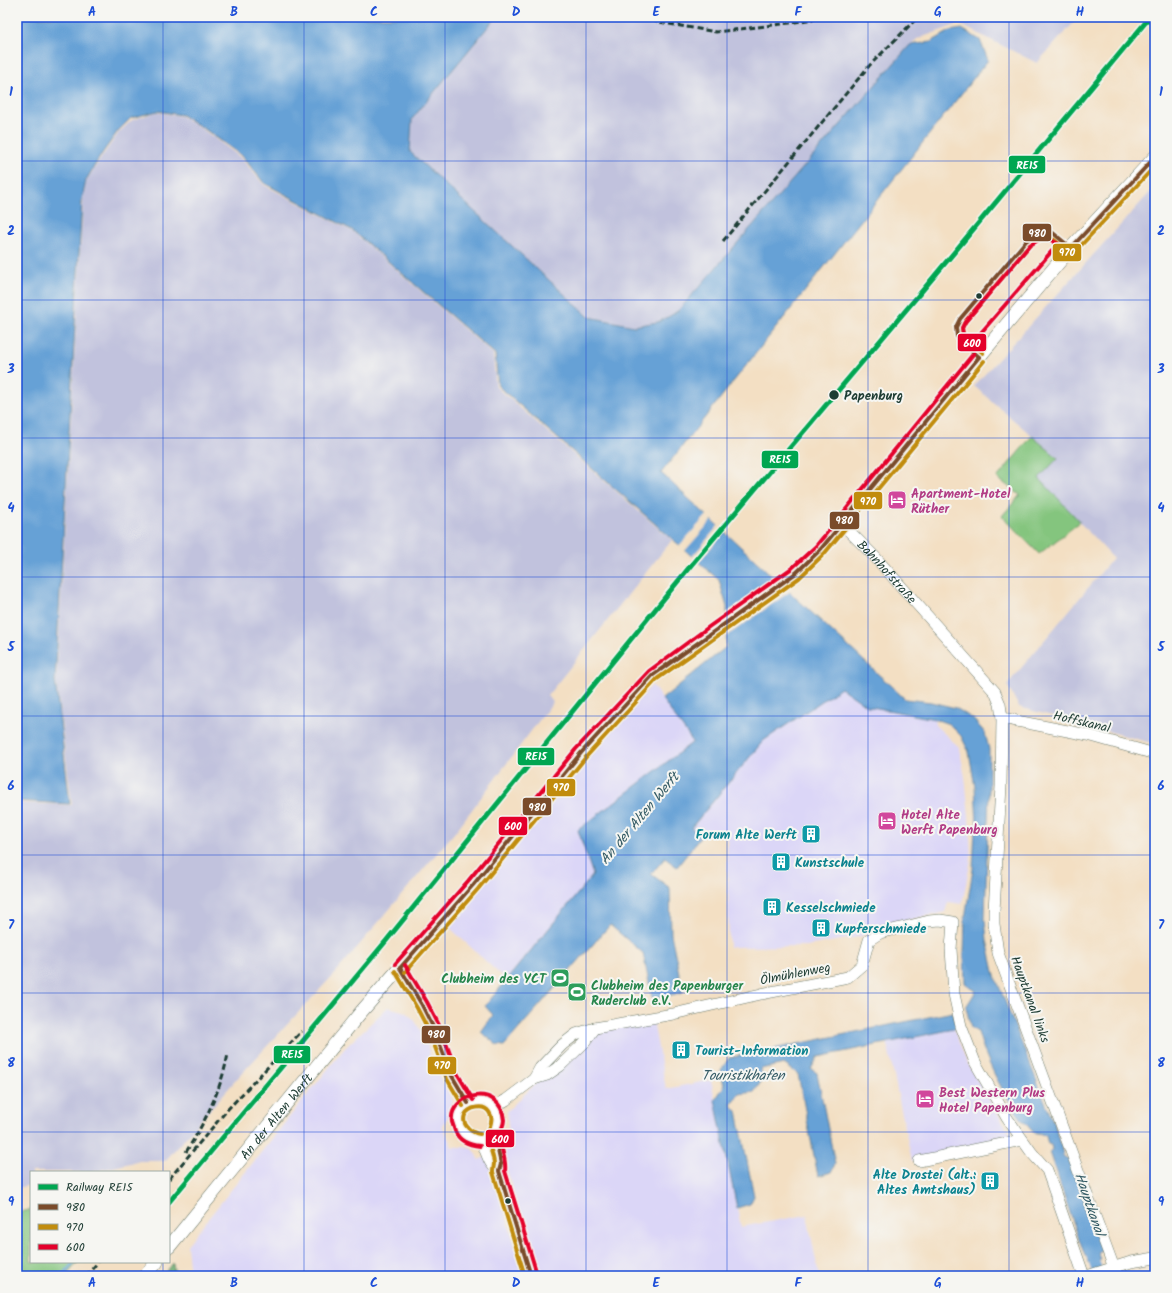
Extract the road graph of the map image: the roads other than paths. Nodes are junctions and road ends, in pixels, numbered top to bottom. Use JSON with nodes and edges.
{"nodes":[{"id":1,"x":1155,"y":158,"type":"edge"},
{"id":2,"x":841,"y":523,"type":"junction"},
{"id":3,"x":1002,"y":718,"type":"junction"},
{"id":4,"x":1155,"y":754,"type":"edge"},
{"id":5,"x":400,"y":968,"type":"junction"},
{"id":6,"x":468,"y":1103,"type":"junction"},
{"id":7,"x":494,"y":1107,"type":"junction"},
{"id":8,"x":494,"y":1132,"type":"junction"},
{"id":9,"x":480,"y":1140,"type":"junction"},
{"id":10,"x":1022,"y":1140,"type":"junction"},
{"id":11,"x":919,"y":1161,"type":"dead end"},
{"id":12,"x":499,"y":1171,"type":"junction"},
{"id":13,"x":170,"y":1246,"type":"edge"},
{"id":14,"x":1155,"y":1258,"type":"edge"},
{"id":15,"x":156,"y":1263,"type":"edge"},
{"id":16,"x":1112,"y":1271,"type":"edge"},
{"id":17,"x":1088,"y":1275,"type":"edge"},
{"id":18,"x":145,"y":1276,"type":"edge"},
{"id":19,"x":531,"y":1276,"type":"edge"}],
"edges":[{"from":1,"to":2,"type":"street"},
{"from":2,"to":3,"type":"street","name":"Bahnhofstraße"},
{"from":2,"to":5,"type":"street","name":"An der Alten Werft"},
{"from":3,"to":4,"type":"street","name":"Hoffskanal"},
{"from":3,"to":16,"type":"street","name":"Hauptkanal links"},
{"from":5,"to":6,"type":"street"},
{"from":5,"to":13,"type":"street","name":"An der Alten Werft"},
{"from":6,"to":7,"type":"street"},
{"from":6,"to":9,"type":"street"},
{"from":7,"to":8,"type":"street"},
{"from":7,"to":10,"type":"street","name":"Ölmühlenweg"},
{"from":8,"to":9,"type":"street"},
{"from":8,"to":12,"type":"street"},
{"from":9,"to":12,"type":"street"},
{"from":10,"to":11,"type":"street"},
{"from":10,"to":17,"type":"street"},
{"from":12,"to":19,"type":"street"},
{"from":14,"to":16,"type":"street"},
{"from":15,"to":18,"type":"street"},
{"from":16,"to":17,"type":"street"}]}
